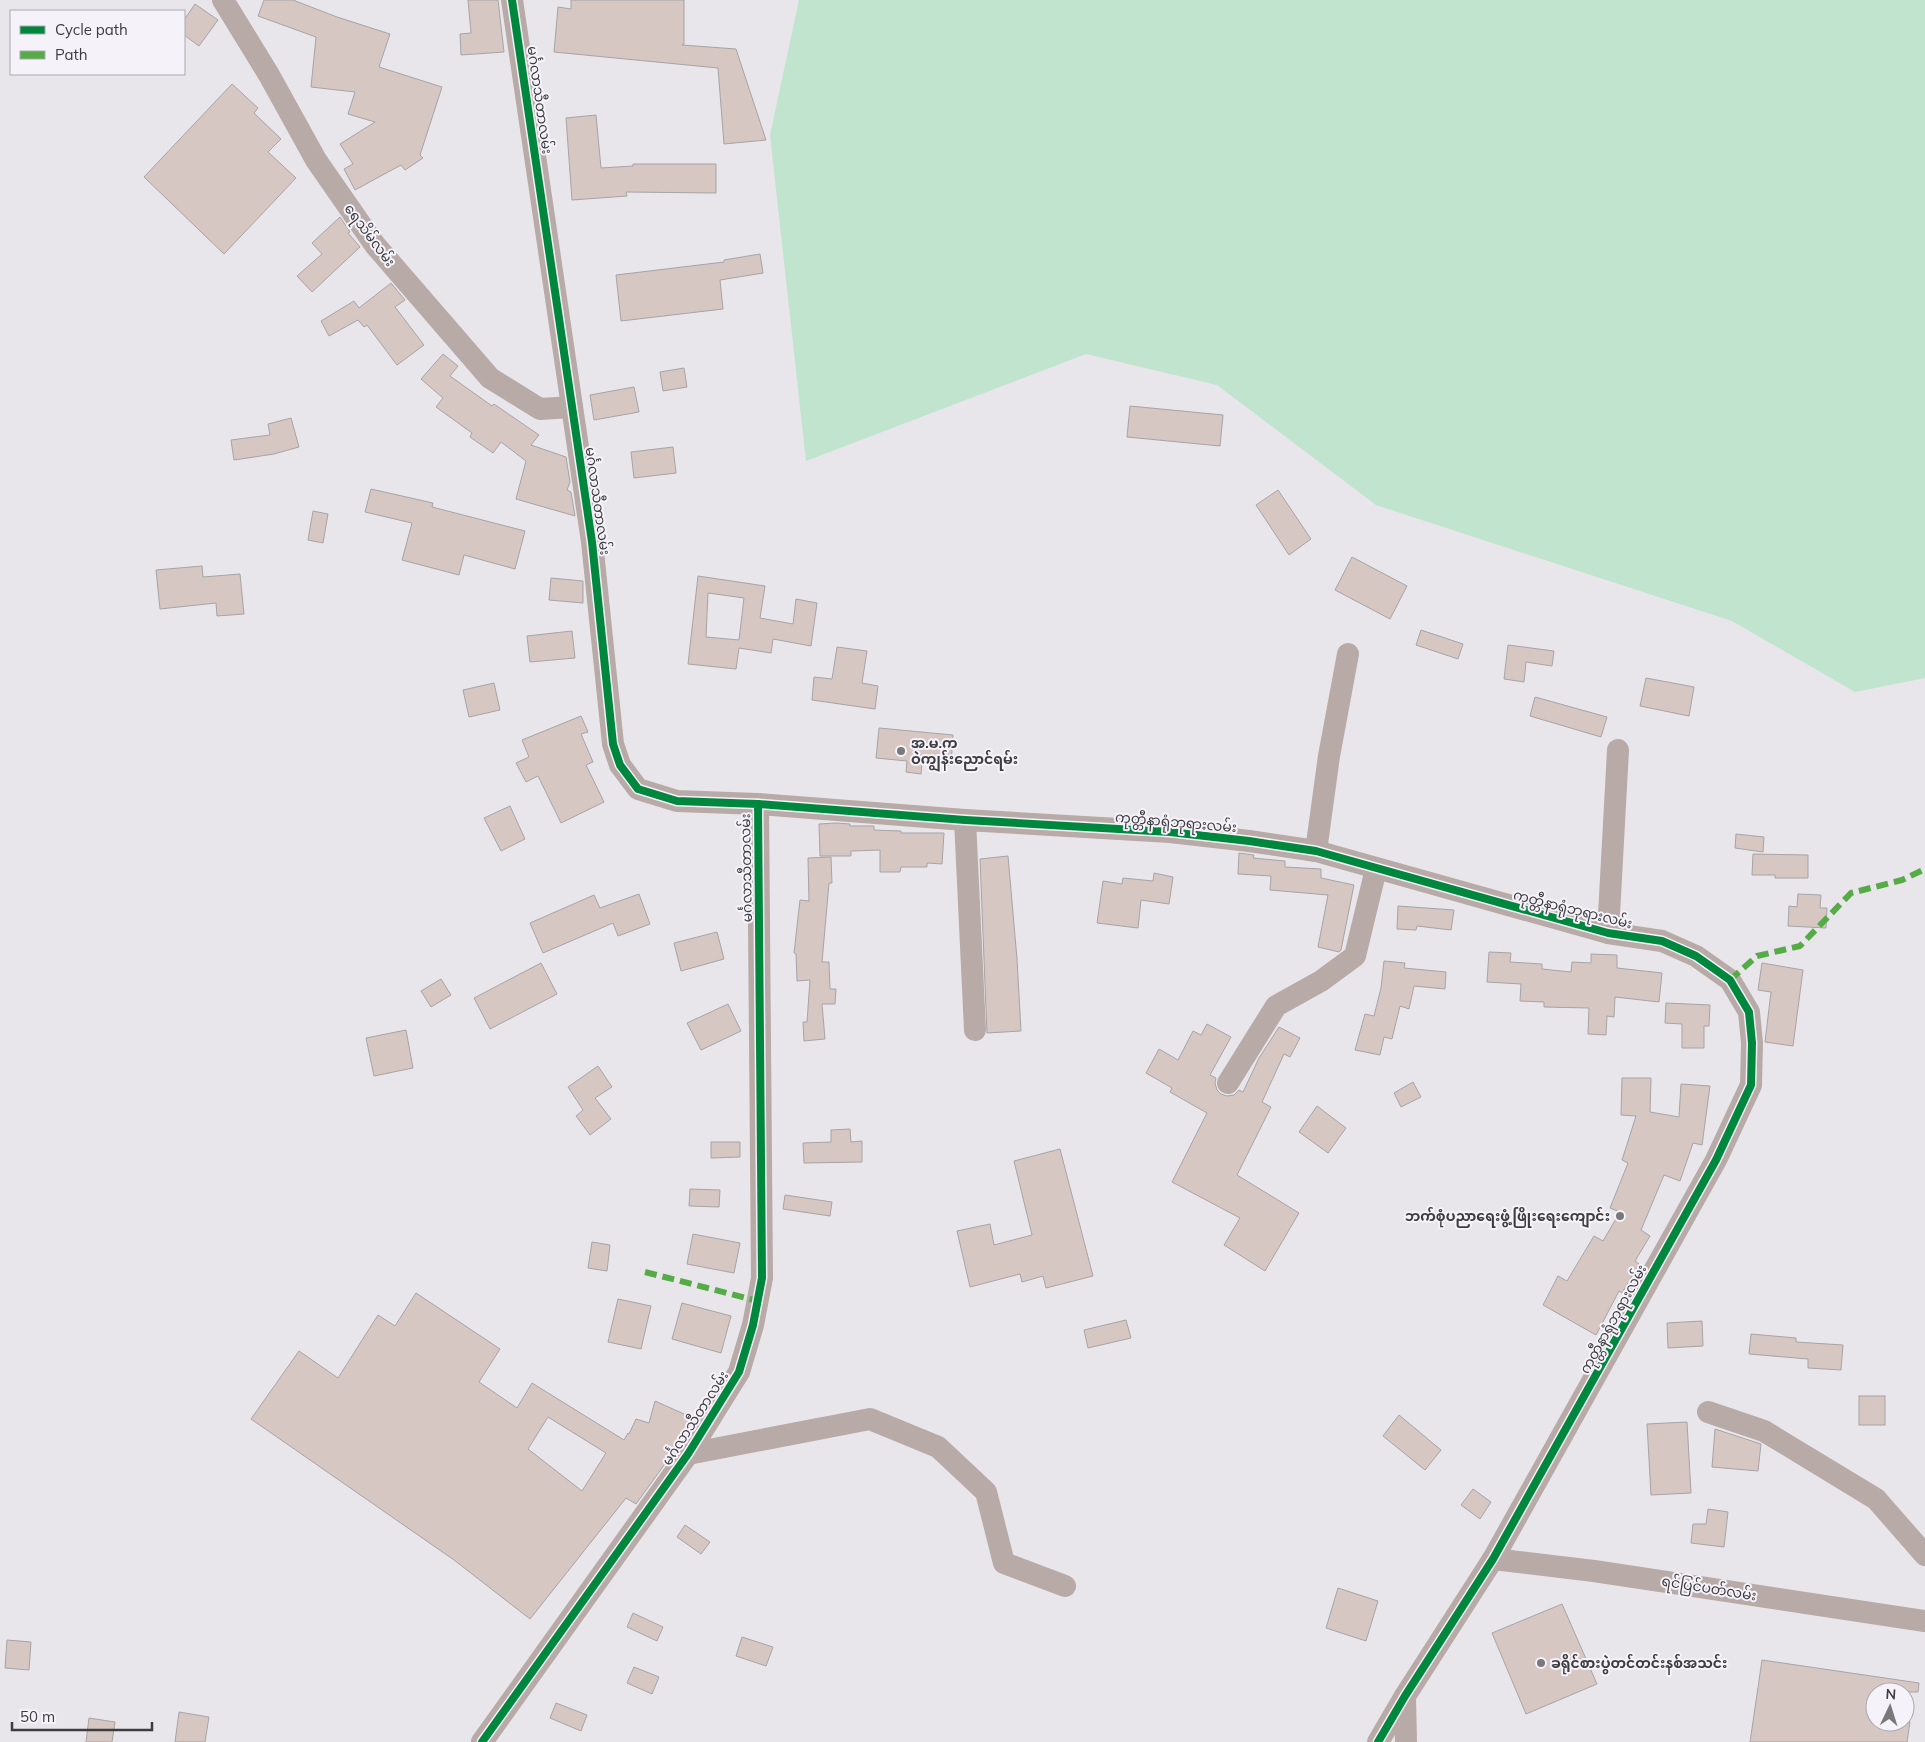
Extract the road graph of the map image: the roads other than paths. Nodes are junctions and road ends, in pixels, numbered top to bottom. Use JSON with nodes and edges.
{"nodes":[{"id":1,"x":223,"y":0,"type":"edge"},
{"id":2,"x":512,"y":0,"type":"edge"},
{"id":3,"x":572,"y":407,"type":"junction"},
{"id":4,"x":1348,"y":654,"type":"dead end"},
{"id":5,"x":1618,"y":750,"type":"dead end"},
{"id":6,"x":758,"y":804,"type":"junction"},
{"id":7,"x":965,"y":820,"type":"junction"},
{"id":8,"x":1316,"y":851,"type":"junction"},
{"id":9,"x":1376,"y":869,"type":"junction"},
{"id":10,"x":1608,"y":933,"type":"junction"},
{"id":11,"x":974,"y":1030,"type":"dead end"},
{"id":12,"x":1228,"y":1082,"type":"dead end"},
{"id":13,"x":1708,"y":1412,"type":"dead end"},
{"id":14,"x":688,"y":1454,"type":"junction"},
{"id":15,"x":1925,"y":1555,"type":"edge"},
{"id":16,"x":1493,"y":1559,"type":"junction"},
{"id":17,"x":1065,"y":1586,"type":"dead end"},
{"id":18,"x":1925,"y":1621,"type":"edge"},
{"id":19,"x":1405,"y":1696,"type":"junction"},
{"id":20,"x":482,"y":1742,"type":"edge"},
{"id":21,"x":1378,"y":1742,"type":"edge"},
{"id":22,"x":1406,"y":1742,"type":"edge"}],
"edges":[{"from":1,"to":3,"type":"street","name":"ရေသိမ်လမ်း"},
{"from":2,"to":3,"type":"street","name":"မင်္ဂလာသီတာလမ်း"},
{"from":3,"to":6,"type":"street","name":"မင်္ဂလာသီတာလမ်း"},
{"from":4,"to":8,"type":"street"},
{"from":5,"to":10,"type":"street"},
{"from":6,"to":7,"type":"street","name":"ကုတ္တီနာရုံဘုရားလမ်း"},
{"from":6,"to":14,"type":"street","name":"မင်္ဂလာသီတာလမ်း"},
{"from":7,"to":8,"type":"street","name":"ကုတ္တီနာရုံဘုရားလမ်း"},
{"from":7,"to":11,"type":"street"},
{"from":8,"to":9,"type":"street","name":"ကုတ္တီနာရုံဘုရားလမ်း"},
{"from":9,"to":10,"type":"street","name":"ကုတ္တီနာရုံဘုရားလမ်း"},
{"from":9,"to":12,"type":"street"},
{"from":10,"to":16,"type":"street","name":"ကုတ္တီနာရုံဘုရားလမ်း"},
{"from":13,"to":15,"type":"street"},
{"from":14,"to":17,"type":"street"},
{"from":14,"to":20,"type":"street","name":"မင်္ဂလာသီတာလမ်း"},
{"from":16,"to":18,"type":"street","name":"ရင်ပြင်ပတ်လမ်း"},
{"from":16,"to":19,"type":"street","name":"ကုတ္တီနာရုံဘုရားလမ်း"},
{"from":19,"to":21,"type":"street","name":"ကုတ္တီနာရုံဘုရားလမ်း"},
{"from":19,"to":22,"type":"street"}]}
